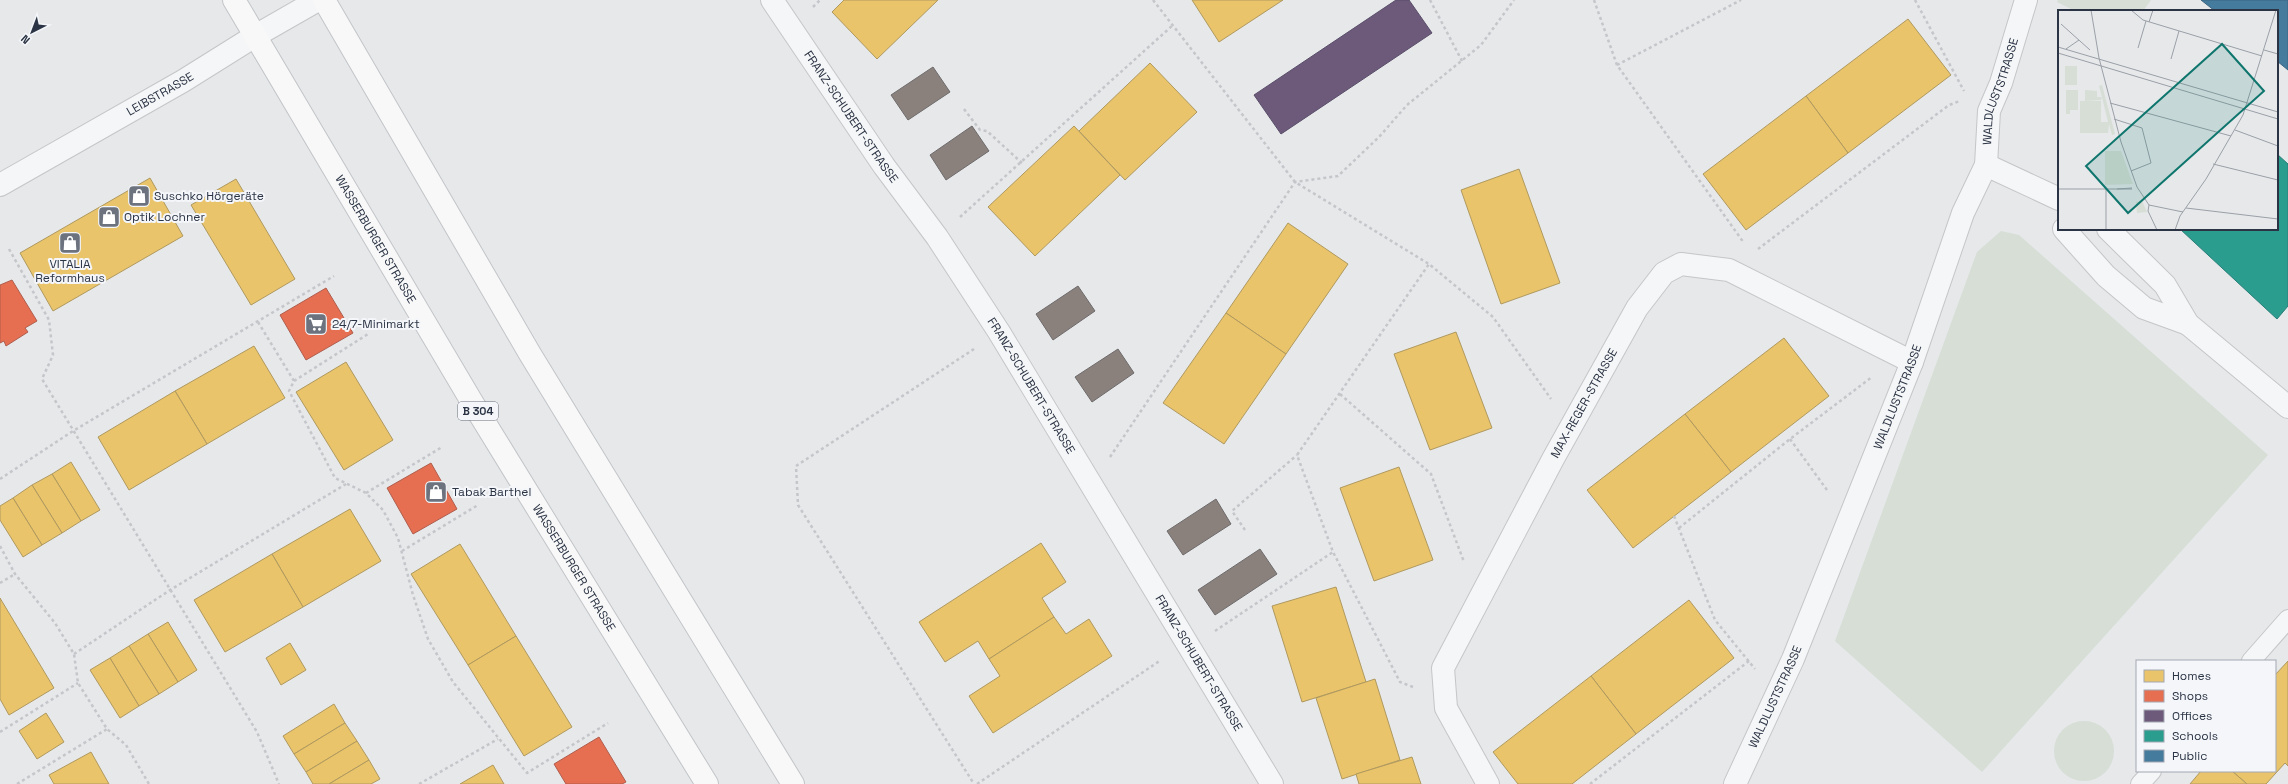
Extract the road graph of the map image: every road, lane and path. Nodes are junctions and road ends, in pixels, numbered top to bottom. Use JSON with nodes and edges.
{"nodes":[{"id":1,"x":234,"y":0,"type":"edge"},
{"id":2,"x":318,"y":0,"type":"edge"},
{"id":3,"x":324,"y":0,"type":"edge"},
{"id":4,"x":772,"y":0,"type":"edge"},
{"id":5,"x":820,"y":0,"type":"edge"},
{"id":6,"x":1154,"y":0,"type":"edge"},
{"id":7,"x":1430,"y":0,"type":"edge"},
{"id":8,"x":1514,"y":0,"type":"edge"},
{"id":9,"x":1594,"y":0,"type":"edge"},
{"id":10,"x":1741,"y":0,"type":"edge"},
{"id":11,"x":1915,"y":0,"type":"edge"},
{"id":12,"x":2026,"y":0,"type":"edge"},
{"id":13,"x":810,"y":9,"type":"dead end"},
{"id":14,"x":1173,"y":25,"type":"junction"},
{"id":15,"x":255,"y":36,"type":"junction"},
{"id":16,"x":1462,"y":61,"type":"junction"},
{"id":17,"x":1617,"y":65,"type":"junction"},
{"id":18,"x":1964,"y":92,"type":"dead end"},
{"id":19,"x":1962,"y":101,"type":"dead end"},
{"id":20,"x":964,"y":109,"type":"dead end"},
{"id":21,"x":1022,"y":163,"type":"junction"},
{"id":22,"x":1986,"y":165,"type":"junction"},
{"id":23,"x":1295,"y":182,"type":"junction"},
{"id":24,"x":0,"y":185,"type":"edge"},
{"id":25,"x":2054,"y":198,"type":"edge"},
{"id":26,"x":2058,"y":222,"type":"edge"},
{"id":27,"x":2065,"y":230,"type":"edge"},
{"id":28,"x":2109,"y":230,"type":"edge"},
{"id":29,"x":937,"y":237,"type":"junction"},
{"id":30,"x":1748,"y":247,"type":"dead end"},
{"id":31,"x":9,"y":250,"type":"dead end"},
{"id":32,"x":1752,"y":253,"type":"dead end"},
{"id":33,"x":1429,"y":264,"type":"junction"},
{"id":34,"x":334,"y":276,"type":"dead end"},
{"id":35,"x":258,"y":322,"type":"junction"},
{"id":36,"x":2188,"y":324,"type":"junction"},
{"id":37,"x":999,"y":332,"type":"junction"},
{"id":38,"x":368,"y":334,"type":"dead end"},
{"id":39,"x":1906,"y":359,"type":"junction"},
{"id":40,"x":294,"y":380,"type":"junction"},
{"id":41,"x":1340,"y":394,"type":"junction"},
{"id":42,"x":1554,"y":403,"type":"dead end"},
{"id":43,"x":2288,"y":406,"type":"edge"},
{"id":44,"x":74,"y":431,"type":"junction"},
{"id":45,"x":1790,"y":439,"type":"junction"},
{"id":46,"x":442,"y":447,"type":"dead end"},
{"id":47,"x":1297,"y":455,"type":"junction"},
{"id":48,"x":1108,"y":459,"type":"dead end"},
{"id":49,"x":0,"y":479,"type":"edge"},
{"id":50,"x":346,"y":484,"type":"junction"},
{"id":51,"x":366,"y":493,"type":"junction"},
{"id":52,"x":478,"y":505,"type":"dead end"},
{"id":53,"x":1674,"y":516,"type":"dead end"},
{"id":54,"x":1848,"y":520,"type":"junction"},
{"id":55,"x":1679,"y":528,"type":"junction"},
{"id":56,"x":1245,"y":530,"type":"dead end"},
{"id":57,"x":0,"y":546,"type":"edge"},
{"id":58,"x":402,"y":551,"type":"junction"},
{"id":59,"x":1333,"y":552,"type":"junction"},
{"id":60,"x":1467,"y":569,"type":"dead end"},
{"id":61,"x":15,"y":574,"type":"junction"},
{"id":62,"x":0,"y":583,"type":"edge"},
{"id":63,"x":170,"y":590,"type":"junction"},
{"id":64,"x":2288,"y":620,"type":"edge"},
{"id":65,"x":1213,"y":633,"type":"dead end"},
{"id":66,"x":74,"y":654,"type":"junction"},
{"id":67,"x":1163,"y":659,"type":"dead end"},
{"id":68,"x":2252,"y":660,"type":"edge"},
{"id":69,"x":78,"y":683,"type":"junction"},
{"id":70,"x":1446,"y":708,"type":"junction"},
{"id":71,"x":608,"y":723,"type":"dead end"},
{"id":72,"x":107,"y":729,"type":"junction"},
{"id":73,"x":0,"y":732,"type":"edge"},
{"id":74,"x":498,"y":738,"type":"junction"},
{"id":75,"x":2151,"y":772,"type":"edge"},
{"id":76,"x":16,"y":784,"type":"edge"},
{"id":77,"x":150,"y":784,"type":"edge"},
{"id":78,"x":279,"y":784,"type":"edge"},
{"id":79,"x":419,"y":784,"type":"edge"},
{"id":80,"x":707,"y":784,"type":"edge"},
{"id":81,"x":793,"y":784,"type":"edge"},
{"id":82,"x":976,"y":784,"type":"edge"},
{"id":83,"x":1272,"y":784,"type":"edge"},
{"id":84,"x":1488,"y":784,"type":"edge"},
{"id":85,"x":1590,"y":784,"type":"edge"},
{"id":86,"x":1735,"y":784,"type":"edge"},
{"id":87,"x":2140,"y":784,"type":"edge"}],
"edges":[{"from":1,"to":15,"type":"main road","name":"WASSERBURGER STRASSE","number":"B 304"},
{"from":2,"to":15,"type":"street","name":"LEIBSTRASSE"},
{"from":3,"to":81,"type":"main road"},
{"from":4,"to":29,"type":"street","name":"FRANZ-SCHUBERT-STRASSE"},
{"from":5,"to":13,"type":"path"},
{"from":6,"to":14,"type":"path"},
{"from":7,"to":16,"type":"path"},
{"from":8,"to":16,"type":"path"},
{"from":9,"to":17,"type":"path"},
{"from":10,"to":17,"type":"path"},
{"from":11,"to":18,"type":"path"},
{"from":12,"to":22,"type":"street","name":"WALDLUSTSTRASSE"},
{"from":14,"to":21,"type":"path"},
{"from":14,"to":23,"type":"path"},
{"from":15,"to":24,"type":"street","name":"LEIBSTRASSE"},
{"from":15,"to":80,"type":"main road","name":"WASSERBURGER STRASSE","number":"B 304"},
{"from":16,"to":23,"type":"path"},
{"from":17,"to":30,"type":"path"},
{"from":19,"to":32,"type":"path"},
{"from":20,"to":21,"type":"path"},
{"from":21,"to":29,"type":"path"},
{"from":22,"to":25,"type":"street"},
{"from":22,"to":39,"type":"street","name":"WALDLUSTSTRASSE"},
{"from":23,"to":33,"type":"path"},
{"from":23,"to":48,"type":"path"},
{"from":25,"to":26,"type":"street"},
{"from":27,"to":36,"type":"street"},
{"from":28,"to":36,"type":"street"},
{"from":29,"to":37,"type":"street","name":"FRANZ-SCHUBERT-STRASSE"},
{"from":31,"to":44,"type":"path"},
{"from":33,"to":41,"type":"path"},
{"from":33,"to":42,"type":"path"},
{"from":34,"to":35,"type":"path"},
{"from":35,"to":40,"type":"path"},
{"from":35,"to":44,"type":"path"},
{"from":36,"to":43,"type":"street"},
{"from":37,"to":82,"type":"path"},
{"from":37,"to":83,"type":"street","name":"FRANZ-SCHUBERT-STRASSE"},
{"from":38,"to":40,"type":"path"},
{"from":39,"to":45,"type":"path"},
{"from":39,"to":54,"type":"street","name":"WALDLUSTSTRASSE"},
{"from":39,"to":70,"type":"street","name":"MAX-REGER-STRASSE"},
{"from":40,"to":50,"type":"path"},
{"from":41,"to":47,"type":"path"},
{"from":41,"to":60,"type":"path"},
{"from":44,"to":49,"type":"path"},
{"from":44,"to":63,"type":"path"},
{"from":45,"to":54,"type":"path"},
{"from":45,"to":55,"type":"path"},
{"from":46,"to":51,"type":"path"},
{"from":47,"to":56,"type":"path"},
{"from":47,"to":59,"type":"path"},
{"from":50,"to":51,"type":"path"},
{"from":50,"to":63,"type":"path"},
{"from":51,"to":58,"type":"path"},
{"from":52,"to":58,"type":"path"},
{"from":53,"to":55,"type":"path"},
{"from":54,"to":86,"type":"street","name":"WALDLUSTSTRASSE"},
{"from":55,"to":85,"type":"path"},
{"from":57,"to":61,"type":"path"},
{"from":58,"to":74,"type":"path"},
{"from":59,"to":65,"type":"path"},
{"from":59,"to":70,"type":"path"},
{"from":61,"to":62,"type":"path"},
{"from":61,"to":66,"type":"path"},
{"from":63,"to":66,"type":"path"},
{"from":63,"to":78,"type":"path"},
{"from":64,"to":68,"type":"lane"},
{"from":66,"to":69,"type":"path"},
{"from":67,"to":82,"type":"path"},
{"from":69,"to":72,"type":"path"},
{"from":69,"to":73,"type":"path"},
{"from":70,"to":84,"type":"street","name":"MAX-REGER-STRASSE"},
{"from":71,"to":74,"type":"path"},
{"from":72,"to":76,"type":"path"},
{"from":72,"to":77,"type":"path"},
{"from":74,"to":79,"type":"path"},
{"from":75,"to":87,"type":"lane"}]}
